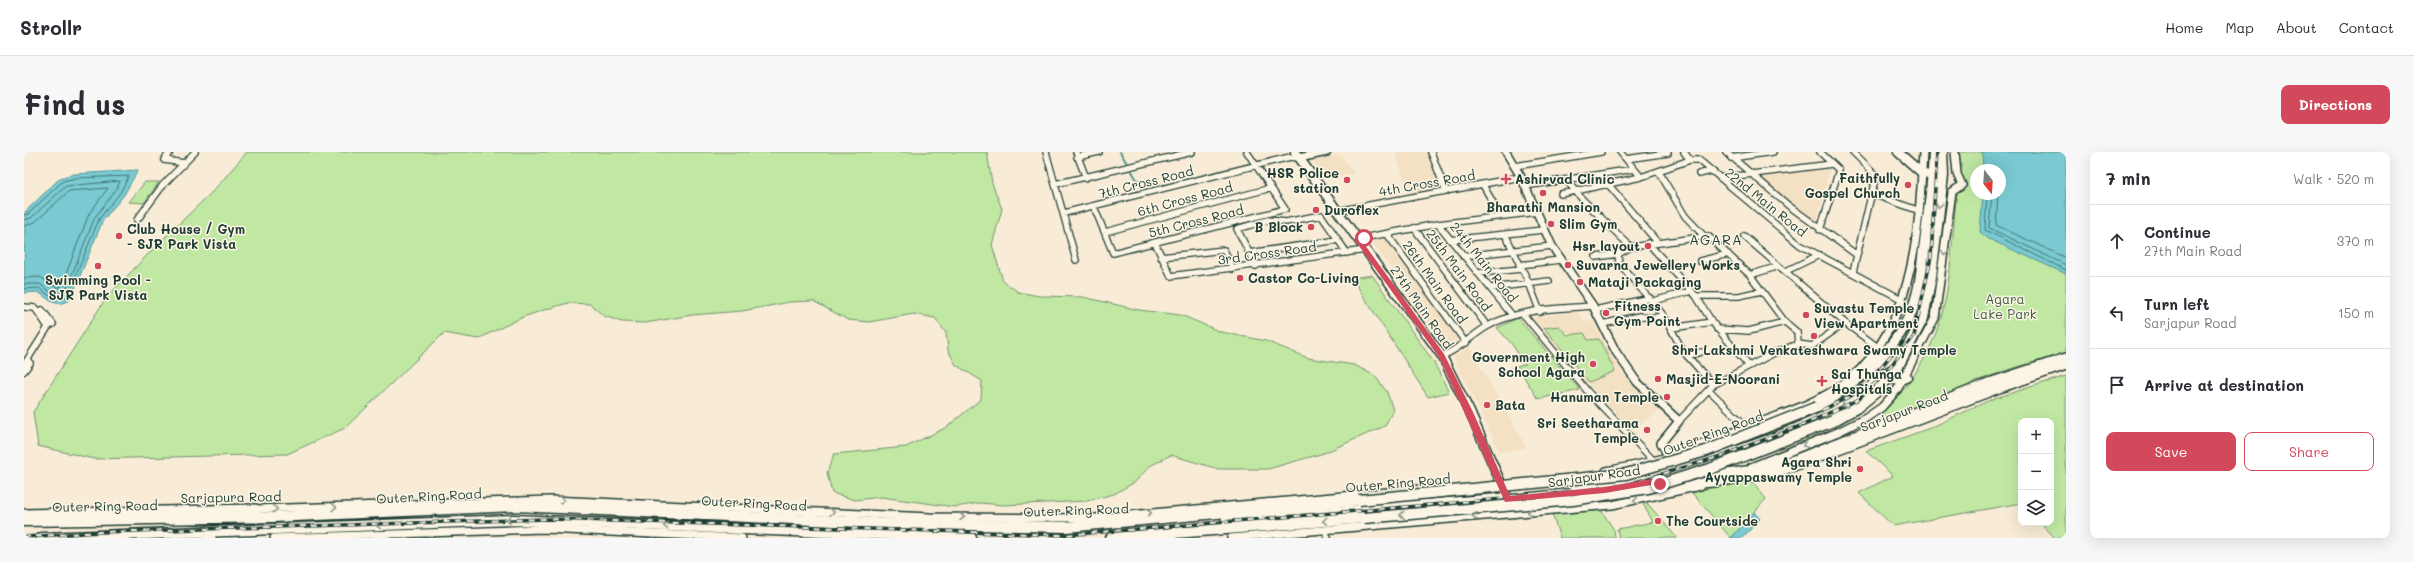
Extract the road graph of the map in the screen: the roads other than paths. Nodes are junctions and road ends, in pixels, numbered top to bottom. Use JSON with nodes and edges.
{"nodes":[{"id":1,"x":170,"y":152,"type":"edge"},
{"id":2,"x":195,"y":152,"type":"edge"},
{"id":3,"x":1046,"y":152,"type":"edge"},
{"id":4,"x":1099,"y":152,"type":"edge"},
{"id":5,"x":1192,"y":152,"type":"edge"},
{"id":6,"x":1247,"y":152,"type":"edge"},
{"id":7,"x":1327,"y":152,"type":"edge"},
{"id":8,"x":1431,"y":152,"type":"edge"},
{"id":9,"x":1506,"y":152,"type":"edge"},
{"id":10,"x":1601,"y":152,"type":"edge"},
{"id":11,"x":1620,"y":152,"type":"edge"},
{"id":12,"x":1684,"y":152,"type":"edge"},
{"id":13,"x":1726,"y":152,"type":"edge"},
{"id":14,"x":1773,"y":152,"type":"edge"},
{"id":15,"x":1820,"y":152,"type":"edge"},
{"id":16,"x":1853,"y":152,"type":"edge"},
{"id":17,"x":1898,"y":152,"type":"edge"},
{"id":18,"x":1923,"y":152,"type":"edge"},
{"id":19,"x":1934,"y":152,"type":"edge"},
{"id":20,"x":1942,"y":152,"type":"edge"},
{"id":21,"x":1954,"y":152,"type":"edge"},
{"id":22,"x":1668,"y":153,"type":"edge"},
{"id":23,"x":1077,"y":154,"type":"edge"},
{"id":24,"x":1297,"y":155,"type":"edge"},
{"id":25,"x":1731,"y":158,"type":"junction"},
{"id":26,"x":1626,"y":159,"type":"junction"},
{"id":27,"x":1690,"y":160,"type":"junction"},
{"id":28,"x":184,"y":163,"type":"junction"},
{"id":29,"x":1832,"y":164,"type":"junction"},
{"id":30,"x":1256,"y":165,"type":"junction"},
{"id":31,"x":1515,"y":166,"type":"junction"},
{"id":32,"x":1634,"y":169,"type":"junction"},
{"id":33,"x":1711,"y":171,"type":"junction"},
{"id":34,"x":1659,"y":172,"type":"junction"},
{"id":35,"x":1922,"y":172,"type":"junction"},
{"id":36,"x":1747,"y":173,"type":"junction"},
{"id":37,"x":1700,"y":174,"type":"dead end"},
{"id":38,"x":1521,"y":177,"type":"junction"},
{"id":39,"x":1086,"y":178,"type":"junction"},
{"id":40,"x":1641,"y":178,"type":"junction"},
{"id":41,"x":1720,"y":178,"type":"junction"},
{"id":42,"x":1938,"y":178,"type":"junction"},
{"id":43,"x":1566,"y":180,"type":"junction"},
{"id":44,"x":1055,"y":184,"type":"junction"},
{"id":45,"x":1608,"y":184,"type":"junction"},
{"id":46,"x":1483,"y":185,"type":"junction"},
{"id":47,"x":1525,"y":186,"type":"junction"},
{"id":48,"x":1271,"y":188,"type":"junction"},
{"id":49,"x":1576,"y":191,"type":"junction"},
{"id":50,"x":1446,"y":192,"type":"junction"},
{"id":51,"x":1562,"y":194,"type":"dead end"},
{"id":52,"x":1872,"y":194,"type":"junction"},
{"id":53,"x":1094,"y":207,"type":"junction"},
{"id":54,"x":1337,"y":211,"type":"junction"},
{"id":55,"x":1920,"y":211,"type":"junction"},
{"id":56,"x":1537,"y":212,"type":"junction"},
{"id":57,"x":1064,"y":213,"type":"junction"},
{"id":58,"x":1500,"y":215,"type":"junction"},
{"id":59,"x":137,"y":220,"type":"dead end"},
{"id":60,"x":1438,"y":224,"type":"junction"},
{"id":61,"x":1414,"y":228,"type":"junction"},
{"id":62,"x":1544,"y":230,"type":"junction"},
{"id":63,"x":1820,"y":230,"type":"junction"},
{"id":64,"x":1105,"y":232,"type":"junction"},
{"id":65,"x":1387,"y":234,"type":"junction"},
{"id":66,"x":1505,"y":234,"type":"junction"},
{"id":67,"x":1704,"y":236,"type":"junction"},
{"id":68,"x":1744,"y":236,"type":"dead end"},
{"id":69,"x":1357,"y":239,"type":"junction"},
{"id":70,"x":1338,"y":240,"type":"junction"},
{"id":71,"x":1449,"y":240,"type":"junction"},
{"id":72,"x":1155,"y":243,"type":"junction"},
{"id":73,"x":1648,"y":243,"type":"junction"},
{"id":74,"x":1658,"y":243,"type":"junction"},
{"id":75,"x":1552,"y":246,"type":"junction"},
{"id":76,"x":1630,"y":247,"type":"junction"},
{"id":77,"x":1366,"y":250,"type":"junction"},
{"id":78,"x":1513,"y":250,"type":"junction"},
{"id":79,"x":1249,"y":253,"type":"junction"},
{"id":80,"x":1346,"y":253,"type":"junction"},
{"id":81,"x":1618,"y":254,"type":"junction"},
{"id":82,"x":1728,"y":254,"type":"junction"},
{"id":83,"x":1819,"y":255,"type":"junction"},
{"id":84,"x":1857,"y":255,"type":"junction"},
{"id":85,"x":1463,"y":256,"type":"junction"},
{"id":86,"x":1162,"y":257,"type":"junction"},
{"id":87,"x":1596,"y":257,"type":"dead end"},
{"id":88,"x":1076,"y":260,"type":"dead end"},
{"id":89,"x":1560,"y":260,"type":"junction"},
{"id":90,"x":1700,"y":261,"type":"dead end"},
{"id":91,"x":1256,"y":266,"type":"junction"},
{"id":92,"x":1779,"y":266,"type":"junction"},
{"id":93,"x":1520,"y":267,"type":"junction"},
{"id":94,"x":1233,"y":269,"type":"junction"},
{"id":95,"x":1786,"y":271,"type":"junction"},
{"id":96,"x":1853,"y":272,"type":"junction"},
{"id":97,"x":1479,"y":273,"type":"junction"},
{"id":98,"x":1750,"y":275,"type":"junction"},
{"id":99,"x":1549,"y":281,"type":"dead end"},
{"id":100,"x":1529,"y":284,"type":"junction"},
{"id":101,"x":1491,"y":288,"type":"junction"},
{"id":102,"x":1692,"y":291,"type":"junction"},
{"id":103,"x":1761,"y":291,"type":"junction"},
{"id":104,"x":1696,"y":296,"type":"junction"},
{"id":105,"x":1652,"y":300,"type":"junction"},
{"id":106,"x":1903,"y":300,"type":"junction"},
{"id":107,"x":24,"y":307,"type":"edge"},
{"id":108,"x":1594,"y":308,"type":"junction"},
{"id":109,"x":42,"y":310,"type":"dead end"},
{"id":110,"x":1540,"y":312,"type":"junction"},
{"id":111,"x":1523,"y":314,"type":"junction"},
{"id":112,"x":1512,"y":315,"type":"junction"},
{"id":113,"x":1664,"y":316,"type":"junction"},
{"id":114,"x":1712,"y":322,"type":"junction"},
{"id":115,"x":1785,"y":322,"type":"junction"},
{"id":116,"x":1845,"y":323,"type":"junction"},
{"id":117,"x":1602,"y":324,"type":"junction"},
{"id":118,"x":1487,"y":326,"type":"junction"},
{"id":119,"x":48,"y":328,"type":"junction"},
{"id":120,"x":1672,"y":328,"type":"junction"},
{"id":121,"x":1717,"y":329,"type":"junction"},
{"id":122,"x":1466,"y":343,"type":"junction"},
{"id":123,"x":1798,"y":344,"type":"junction"},
{"id":124,"x":1884,"y":349,"type":"junction"},
{"id":125,"x":1701,"y":352,"type":"dead end"},
{"id":126,"x":35,"y":354,"type":"dead end"},
{"id":127,"x":1442,"y":356,"type":"junction"},
{"id":128,"x":1687,"y":356,"type":"junction"},
{"id":129,"x":2066,"y":358,"type":"edge"},
{"id":130,"x":2066,"y":365,"type":"edge"},
{"id":131,"x":24,"y":366,"type":"edge"},
{"id":132,"x":1748,"y":366,"type":"junction"},
{"id":133,"x":1898,"y":366,"type":"junction"},
{"id":134,"x":24,"y":371,"type":"edge"},
{"id":135,"x":1906,"y":376,"type":"junction"},
{"id":136,"x":1888,"y":379,"type":"junction"},
{"id":137,"x":1711,"y":388,"type":"junction"},
{"id":138,"x":1679,"y":421,"type":"junction"},
{"id":139,"x":1747,"y":427,"type":"junction"},
{"id":140,"x":1680,"y":451,"type":"junction"},
{"id":141,"x":1668,"y":456,"type":"junction"},
{"id":142,"x":1654,"y":461,"type":"junction"},
{"id":143,"x":1693,"y":465,"type":"junction"},
{"id":144,"x":1745,"y":469,"type":"junction"},
{"id":145,"x":1500,"y":482,"type":"junction"},
{"id":146,"x":1651,"y":482,"type":"junction"},
{"id":147,"x":1714,"y":482,"type":"junction"},
{"id":148,"x":1506,"y":498,"type":"junction"},
{"id":149,"x":256,"y":513,"type":"junction"},
{"id":150,"x":1514,"y":513,"type":"junction"},
{"id":151,"x":24,"y":514,"type":"edge"},
{"id":152,"x":1226,"y":520,"type":"joint"},
{"id":153,"x":24,"y":521,"type":"edge"},
{"id":154,"x":1214,"y":529,"type":"junction"},
{"id":155,"x":1327,"y":534,"type":"edge"},
{"id":156,"x":192,"y":535,"type":"edge"},
{"id":157,"x":365,"y":536,"type":"edge"},
{"id":158,"x":109,"y":537,"type":"edge"},
{"id":159,"x":339,"y":537,"type":"edge"},
{"id":160,"x":1266,"y":537,"type":"edge"},
{"id":161,"x":42,"y":538,"type":"edge"},
{"id":162,"x":212,"y":538,"type":"edge"},
{"id":163,"x":274,"y":538,"type":"edge"},
{"id":164,"x":742,"y":538,"type":"edge"},
{"id":165,"x":971,"y":538,"type":"edge"},
{"id":166,"x":1111,"y":538,"type":"edge"},
{"id":167,"x":1231,"y":538,"type":"edge"}],
"edges":[{"from":1,"to":28,"type":"street"},
{"from":2,"to":28,"type":"street"},
{"from":3,"to":44,"type":"street"},
{"from":4,"to":23,"type":"street"},
{"from":5,"to":39,"type":"street"},
{"from":6,"to":30,"type":"street"},
{"from":7,"to":24,"type":"street","name":"7th Cross Road"},
{"from":8,"to":50,"type":"street"},
{"from":9,"to":31,"type":"street"},
{"from":10,"to":31,"type":"street"},
{"from":11,"to":26,"type":"street"},
{"from":12,"to":27,"type":"street","name":"22nd Main Road"},
{"from":13,"to":25,"type":"street"},
{"from":14,"to":25,"type":"street"},
{"from":15,"to":29,"type":"street"},
{"from":16,"to":52,"type":"street"},
{"from":17,"to":35,"type":"main road"},
{"from":18,"to":35,"type":"street","name":"Sarjapura Road"},
{"from":19,"to":42,"type":"highway","name":"Outer Ring Road"},
{"from":20,"to":42,"type":"highway","name":"Outer Ring Road"},
{"from":21,"to":135,"type":"street","one_way":true},
{"from":22,"to":26,"type":"street"},
{"from":23,"to":39,"type":"street"},
{"from":24,"to":30,"type":"street","name":"7th Cross Road"},
{"from":24,"to":54,"type":"main road","name":"27th Main Road"},
{"from":25,"to":36,"type":"street"},
{"from":26,"to":32,"type":"street"},
{"from":27,"to":33,"type":"street","name":"22nd Main Road"},
{"from":27,"to":34,"type":"street"},
{"from":28,"to":59,"type":"street"},
{"from":29,"to":36,"type":"street"},
{"from":29,"to":63,"type":"street"},
{"from":30,"to":48,"type":"street"},
{"from":30,"to":53,"type":"street","name":"7th Cross Road"},
{"from":31,"to":38,"type":"street"},
{"from":32,"to":40,"type":"street"},
{"from":32,"to":43,"type":"street"},
{"from":33,"to":37,"type":"street"},
{"from":33,"to":41,"type":"street","name":"22nd Main Road"},
{"from":34,"to":40,"type":"street"},
{"from":34,"to":67,"type":"street"},
{"from":35,"to":42,"type":"main road"},
{"from":35,"to":55,"type":"street","name":"Sarjapura Road"},
{"from":36,"to":41,"type":"street"},
{"from":36,"to":63,"type":"street"},
{"from":38,"to":46,"type":"street","name":"4th Cross Road"},
{"from":38,"to":47,"type":"street"},
{"from":39,"to":44,"type":"street"},
{"from":40,"to":45,"type":"street"},
{"from":41,"to":83,"type":"street","name":"22nd Main Road"},
{"from":42,"to":124,"type":"highway","name":"Outer Ring Road"},
{"from":42,"to":133,"type":"highway","name":"Outer Ring Road","one_way":true},
{"from":43,"to":47,"type":"street"},
{"from":43,"to":49,"type":"street"},
{"from":44,"to":57,"type":"street"},
{"from":45,"to":49,"type":"street"},
{"from":45,"to":74,"type":"street"},
{"from":46,"to":50,"type":"street","name":"4th Cross Road"},
{"from":46,"to":58,"type":"street"},
{"from":47,"to":56,"type":"street"},
{"from":48,"to":64,"type":"street","name":"6th Cross Road"},
{"from":48,"to":72,"type":"street","name":"5th Cross Road"},
{"from":49,"to":51,"type":"street"},
{"from":49,"to":76,"type":"street"},
{"from":50,"to":54,"type":"street","name":"4th Cross Road"},
{"from":52,"to":55,"type":"street"},
{"from":52,"to":84,"type":"street"},
{"from":53,"to":57,"type":"street","name":"7th Cross Road"},
{"from":53,"to":64,"type":"street"},
{"from":54,"to":69,"type":"main road","name":"27th Main Road"},
{"from":55,"to":106,"type":"street","name":"Sarjapura Road"},
{"from":56,"to":58,"type":"street"},
{"from":56,"to":62,"type":"street"},
{"from":57,"to":88,"type":"street"},
{"from":58,"to":60,"type":"street"},
{"from":60,"to":61,"type":"street"},
{"from":60,"to":71,"type":"street","name":"24th Main Road"},
{"from":61,"to":65,"type":"street"},
{"from":61,"to":118,"type":"street","name":"25th Main Road"},
{"from":62,"to":66,"type":"street"},
{"from":62,"to":75,"type":"street"},
{"from":63,"to":84,"type":"street"},
{"from":64,"to":72,"type":"street","name":"5th Cross Road"},
{"from":65,"to":69,"type":"street"},
{"from":65,"to":122,"type":"street","name":"26th Main Road"},
{"from":66,"to":71,"type":"street"},
{"from":66,"to":78,"type":"street"},
{"from":67,"to":74,"type":"street"},
{"from":67,"to":82,"type":"street"},
{"from":68,"to":92,"type":"street"},
{"from":69,"to":77,"type":"main road","name":"27th Main Road"},
{"from":70,"to":79,"type":"street"},
{"from":70,"to":79,"type":"street"},
{"from":70,"to":80,"type":"street"},
{"from":71,"to":85,"type":"street","name":"24th Main Road"},
{"from":72,"to":86,"type":"street"},
{"from":73,"to":74,"type":"street"},
{"from":73,"to":76,"type":"street"},
{"from":73,"to":102,"type":"street"},
{"from":75,"to":78,"type":"street"},
{"from":75,"to":89,"type":"street"},
{"from":76,"to":81,"type":"street"},
{"from":77,"to":80,"type":"street","name":"3rd Cross Road"},
{"from":77,"to":127,"type":"main road","name":"27th Main Road"},
{"from":78,"to":85,"type":"street"},
{"from":78,"to":93,"type":"street"},
{"from":79,"to":91,"type":"street"},
{"from":80,"to":91,"type":"street","name":"3rd Cross Road"},
{"from":81,"to":87,"type":"street"},
{"from":81,"to":105,"type":"street"},
{"from":82,"to":90,"type":"street"},
{"from":82,"to":98,"type":"street"},
{"from":83,"to":95,"type":"street"},
{"from":83,"to":96,"type":"street","name":"22nd Main Road"},
{"from":84,"to":96,"type":"street"},
{"from":85,"to":97,"type":"street","name":"24th Main Road"},
{"from":86,"to":94,"type":"street"},
{"from":86,"to":94,"type":"street","name":"3rd Cross Road"},
{"from":89,"to":93,"type":"street"},
{"from":89,"to":108,"type":"street"},
{"from":91,"to":94,"type":"street","name":"3rd Cross Road"},
{"from":92,"to":95,"type":"street"},
{"from":92,"to":98,"type":"street"},
{"from":93,"to":97,"type":"street"},
{"from":93,"to":100,"type":"street"},
{"from":95,"to":116,"type":"street"},
{"from":96,"to":106,"type":"street","name":"22nd Main Road"},
{"from":97,"to":101,"type":"street","name":"24th Main Road"},
{"from":98,"to":103,"type":"street"},
{"from":99,"to":100,"type":"street"},
{"from":100,"to":101,"type":"street"},
{"from":100,"to":110,"type":"street"},
{"from":101,"to":112,"type":"street","name":"24th Main Road"},
{"from":102,"to":104,"type":"street"},
{"from":102,"to":105,"type":"street"},
{"from":103,"to":104,"type":"street"},
{"from":103,"to":115,"type":"street"},
{"from":104,"to":114,"type":"street"},
{"from":105,"to":108,"type":"street"},
{"from":105,"to":113,"type":"street"},
{"from":106,"to":124,"type":"street","name":"Sarjapura Road"},
{"from":107,"to":119,"type":"street"},
{"from":108,"to":110,"type":"street"},
{"from":108,"to":117,"type":"street"},
{"from":109,"to":119,"type":"street"},
{"from":110,"to":111,"type":"street"},
{"from":111,"to":112,"type":"street"},
{"from":111,"to":142,"type":"street"},
{"from":112,"to":118,"type":"street"},
{"from":113,"to":117,"type":"street"},
{"from":113,"to":120,"type":"street"},
{"from":114,"to":120,"type":"street"},
{"from":114,"to":121,"type":"street"},
{"from":115,"to":121,"type":"street"},
{"from":115,"to":123,"type":"street"},
{"from":116,"to":123,"type":"street"},
{"from":116,"to":124,"type":"street"},
{"from":117,"to":138,"type":"street"},
{"from":118,"to":122,"type":"street"},
{"from":119,"to":131,"type":"street"},
{"from":120,"to":128,"type":"street"},
{"from":121,"to":132,"type":"street"},
{"from":122,"to":127,"type":"street"},
{"from":123,"to":132,"type":"street"},
{"from":124,"to":139,"type":"street","name":"Sarjapura Road"},
{"from":124,"to":149,"type":"highway","name":"Outer Ring Road","bridge":true},
{"from":125,"to":128,"type":"street"},
{"from":126,"to":134,"type":"street"},
{"from":127,"to":145,"type":"main road","name":"27th Main Road"},
{"from":128,"to":137,"type":"street"},
{"from":129,"to":144,"type":"main road","name":"Sarjapur Road"},
{"from":130,"to":147,"type":"main road","name":"Sarjapur Road"},
{"from":132,"to":137,"type":"street"},
{"from":133,"to":136,"type":"highway","name":"Outer Ring Road"},
{"from":133,"to":143,"type":"main road","name":"Outer Ring Road","one_way":true},
{"from":135,"to":136,"type":"highway"},
{"from":135,"to":144,"type":"street","one_way":true},
{"from":136,"to":154,"type":"highway","name":"Outer Ring Road","one_way":true,"bridge":true},
{"from":137,"to":138,"type":"street"},
{"from":137,"to":139,"type":"street"},
{"from":138,"to":141,"type":"street"},
{"from":139,"to":140,"type":"street","name":"Sarjapura Road"},
{"from":140,"to":141,"type":"street","name":"Sarjapura Road"},
{"from":140,"to":143,"type":"main road"},
{"from":141,"to":142,"type":"street","name":"Sarjapura Road"},
{"from":142,"to":145,"type":"street","name":"Sarjapura Road"},
{"from":143,"to":144,"type":"main road","name":"Sarjapur Road"},
{"from":143,"to":146,"type":"main road","name":"Outer Ring Road"},
{"from":143,"to":148,"type":"main road"},
{"from":144,"to":147,"type":"street"},
{"from":145,"to":148,"type":"main road","name":"27th Main Road"},
{"from":149,"to":145,"type":"street","name":"Sarjapura Road","one_way":true},
{"from":146,"to":147,"type":"main road","name":"Sarjapur Road"},
{"from":146,"to":148,"type":"main road","name":"Sarjapur Road"},
{"from":147,"to":150,"type":"street","one_way":true},
{"from":148,"to":150,"type":"main road","name":"27th Main Road"},
{"from":148,"to":152,"type":"main road","name":"Sarjapur Road"},
{"from":149,"to":151,"type":"main road","name":"Sarjapura Road"},
{"from":149,"to":153,"type":"highway","name":"Outer Ring Road"},
{"from":150,"to":155,"type":"street","one_way":true},
{"from":152,"to":154,"type":"highway"},
{"from":154,"to":166,"type":"highway","name":"Outer Ring Road"},
{"from":155,"to":160,"type":"street"},
{"from":156,"to":158,"type":"highway","name":"Outer Ring Road"},
{"from":156,"to":162,"type":"street"},
{"from":165,"to":156,"type":"highway","name":"Outer Ring Road","one_way":true},
{"from":157,"to":159,"type":"street"},
{"from":157,"to":164,"type":"street"},
{"from":158,"to":161,"type":"highway","name":"Outer Ring Road"},
{"from":159,"to":163,"type":"street"},
{"from":160,"to":167,"type":"street"}]}
